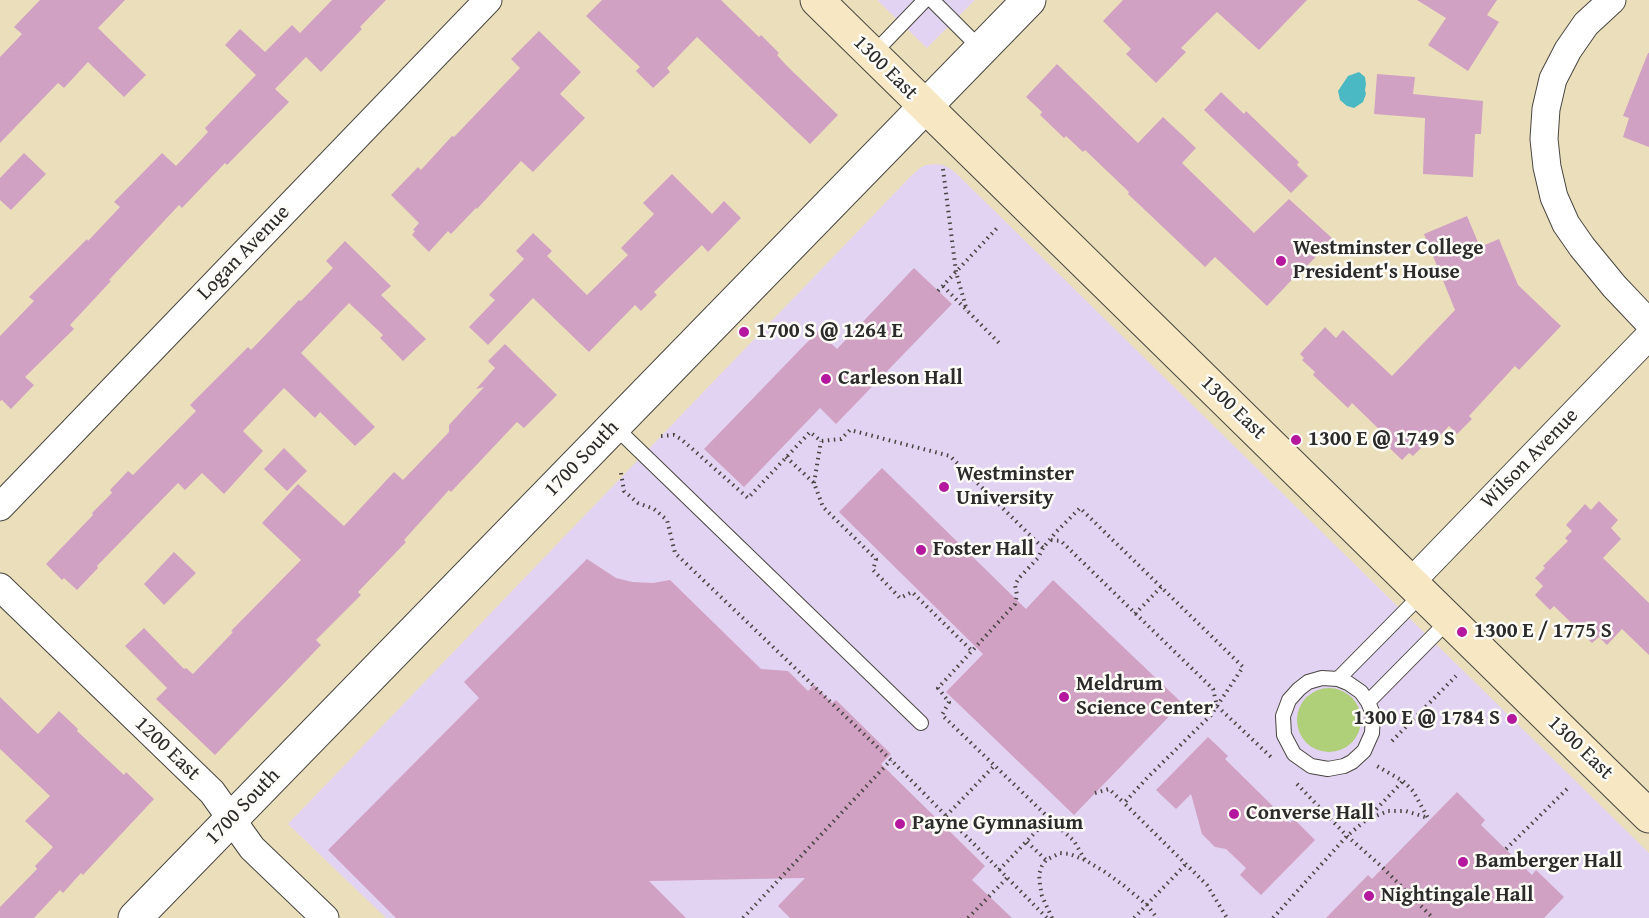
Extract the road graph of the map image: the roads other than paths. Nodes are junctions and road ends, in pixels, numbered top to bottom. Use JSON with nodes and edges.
{"nodes":[{"id":1,"x":488,"y":0,"type":"edge"},
{"id":2,"x":817,"y":0,"type":"edge"},
{"id":3,"x":925,"y":0,"type":"edge"},
{"id":4,"x":932,"y":0,"type":"edge"},
{"id":5,"x":1029,"y":0,"type":"edge"},
{"id":6,"x":1612,"y":0,"type":"edge"},
{"id":7,"x":981,"y":50,"type":"junction"},
{"id":8,"x":872,"y":55,"type":"junction"},
{"id":9,"x":925,"y":107,"type":"junction"},
{"id":10,"x":1649,"y":323,"type":"edge"},
{"id":11,"x":1649,"y":336,"type":"edge"},
{"id":12,"x":614,"y":426,"type":"junction"},
{"id":13,"x":0,"y":507,"type":"edge"},
{"id":14,"x":0,"y":587,"type":"edge"},
{"id":15,"x":1417,"y":588,"type":"junction"},
{"id":16,"x":1449,"y":620,"type":"junction"},
{"id":17,"x":1338,"y":679,"type":"junction"},
{"id":18,"x":1368,"y":702,"type":"junction"},
{"id":19,"x":921,"y":723,"type":"dead end"},
{"id":20,"x":1649,"y":816,"type":"edge"},
{"id":21,"x":231,"y":819,"type":"junction"},
{"id":22,"x":135,"y":918,"type":"edge"},
{"id":23,"x":325,"y":918,"type":"edge"}],
"edges":[{"from":1,"to":13,"type":"street","name":"Logan Avenue"},
{"from":2,"to":8,"type":"main road","name":"1300 East"},
{"from":3,"to":8,"type":"lane"},
{"from":4,"to":7,"type":"lane"},
{"from":5,"to":7,"type":"street","name":"1700 South"},
{"from":6,"to":10,"type":"street"},
{"from":7,"to":9,"type":"street","name":"1700 South"},
{"from":8,"to":9,"type":"main road","name":"1300 East"},
{"from":9,"to":12,"type":"street","name":"1700 South"},
{"from":9,"to":15,"type":"main road","name":"1300 East"},
{"from":11,"to":15,"type":"street","name":"Wilson Avenue"},
{"from":12,"to":19,"type":"lane"},
{"from":12,"to":21,"type":"street","name":"1700 South"},
{"from":14,"to":21,"type":"street","name":"1200 East"},
{"from":15,"to":16,"type":"main road","name":"1300 East"},
{"from":15,"to":17,"type":"lane"},
{"from":16,"to":18,"type":"lane"},
{"from":16,"to":20,"type":"main road","name":"1300 East"},
{"from":17,"to":18,"type":"lane"},
{"from":17,"to":18,"type":"lane"},
{"from":21,"to":22,"type":"street","name":"1700 South"},
{"from":21,"to":23,"type":"street","name":"1200 East"}]}
